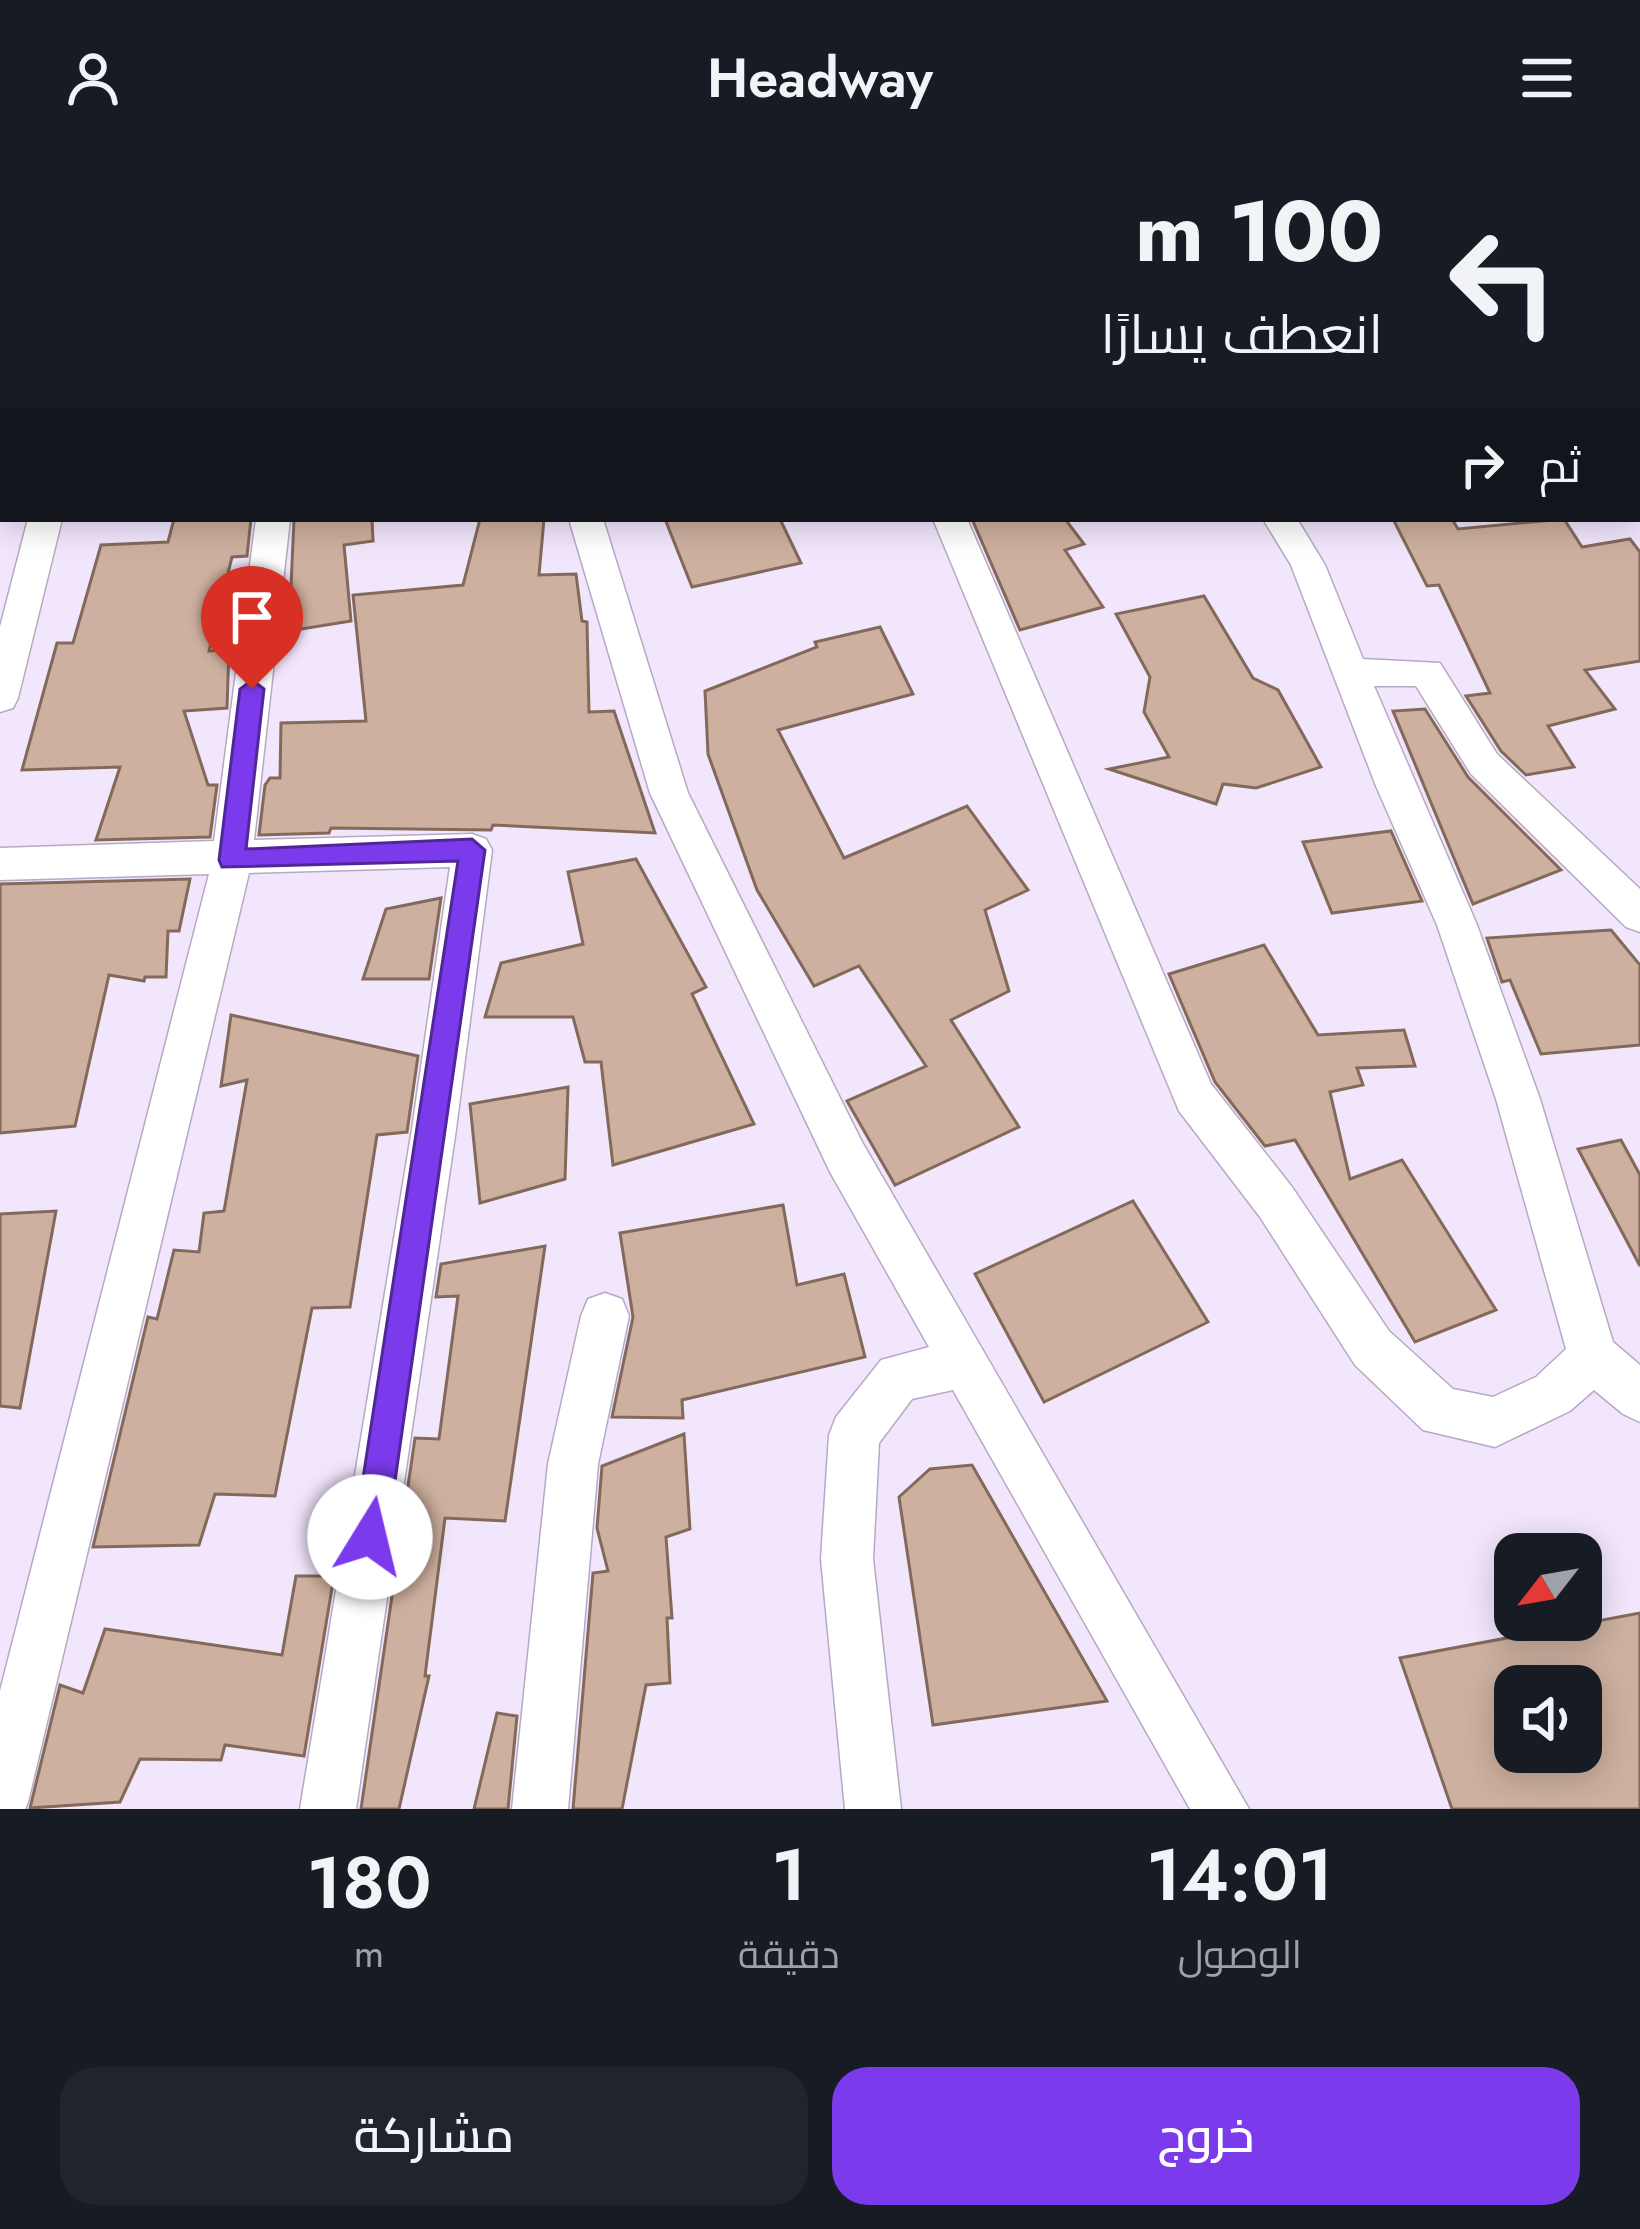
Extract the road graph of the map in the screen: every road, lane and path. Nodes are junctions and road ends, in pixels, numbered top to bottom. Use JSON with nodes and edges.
{"nodes":[{"id":1,"x":44,"y":522,"type":"edge"},
{"id":2,"x":273,"y":522,"type":"edge"},
{"id":3,"x":587,"y":522,"type":"edge"},
{"id":4,"x":951,"y":522,"type":"edge"},
{"id":5,"x":1282,"y":522,"type":"edge"},
{"id":6,"x":1350,"y":672,"type":"junction"},
{"id":7,"x":0,"y":698,"type":"edge"},
{"id":8,"x":232,"y":860,"type":"junction"},
{"id":9,"x":0,"y":864,"type":"edge"},
{"id":10,"x":1640,"y":916,"type":"edge"},
{"id":11,"x":605,"y":1316,"type":"dead end"},
{"id":12,"x":1593,"y":1357,"type":"junction"},
{"id":13,"x":964,"y":1364,"type":"junction"},
{"id":14,"x":1640,"y":1397,"type":"edge"},
{"id":15,"x":0,"y":1802,"type":"edge"},
{"id":16,"x":328,"y":1809,"type":"edge"},
{"id":17,"x":540,"y":1809,"type":"edge"},
{"id":18,"x":873,"y":1809,"type":"edge"},
{"id":19,"x":1221,"y":1809,"type":"edge"}],
"edges":[{"from":1,"to":7,"type":"street"},
{"from":2,"to":8,"type":"street"},
{"from":3,"to":13,"type":"street"},
{"from":4,"to":12,"type":"street"},
{"from":5,"to":6,"type":"street"},
{"from":6,"to":10,"type":"street"},
{"from":6,"to":12,"type":"street"},
{"from":8,"to":9,"type":"street"},
{"from":8,"to":15,"type":"street"},
{"from":8,"to":16,"type":"street"},
{"from":11,"to":17,"type":"street"},
{"from":12,"to":14,"type":"street"},
{"from":13,"to":18,"type":"street"},
{"from":13,"to":19,"type":"street"}]}
